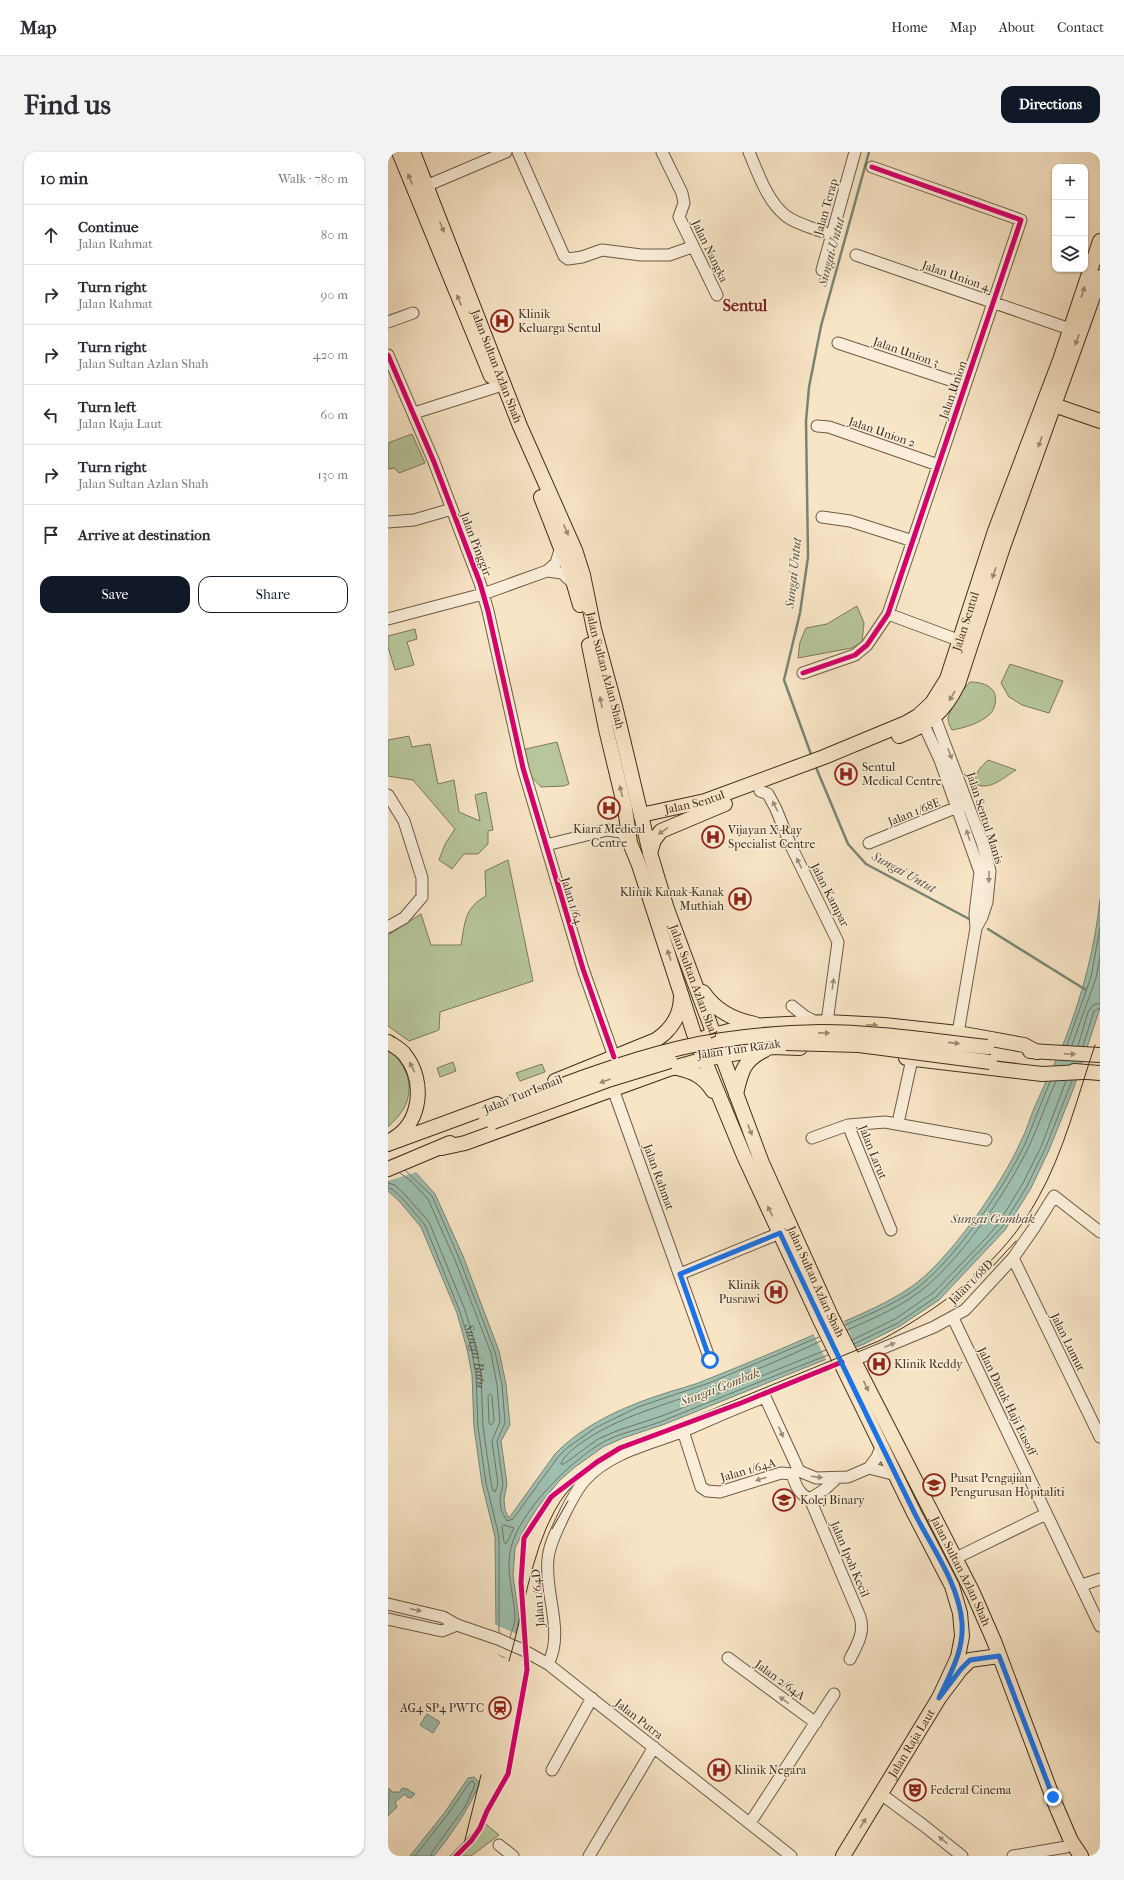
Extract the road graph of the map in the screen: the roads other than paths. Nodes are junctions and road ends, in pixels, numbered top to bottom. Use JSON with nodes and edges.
{"nodes":[{"id":1,"x":399,"y":152,"type":"edge"},
{"id":2,"x":413,"y":152,"type":"edge"},
{"id":3,"x":506,"y":152,"type":"edge"},
{"id":4,"x":518,"y":152,"type":"edge"},
{"id":5,"x":662,"y":152,"type":"edge"},
{"id":6,"x":749,"y":152,"type":"edge"},
{"id":7,"x":855,"y":152,"type":"edge"},
{"id":8,"x":872,"y":167,"type":"dead end"},
{"id":9,"x":426,"y":186,"type":"junction"},
{"id":10,"x":831,"y":235,"type":"junction"},
{"id":11,"x":1100,"y":241,"type":"edge"},
{"id":12,"x":692,"y":247,"type":"junction"},
{"id":13,"x":856,"y":255,"type":"dead end"},
{"id":14,"x":822,"y":270,"type":"dead end"},
{"id":15,"x":1100,"y":277,"type":"edge"},
{"id":16,"x":717,"y":295,"type":"dead end"},
{"id":17,"x":994,"y":303,"type":"junction"},
{"id":18,"x":413,"y":313,"type":"dead end"},
{"id":19,"x":388,"y":322,"type":"edge"},
{"id":20,"x":1070,"y":329,"type":"junction"},
{"id":21,"x":838,"y":343,"type":"dead end"},
{"id":22,"x":388,"y":355,"type":"edge"},
{"id":23,"x":965,"y":385,"type":"junction"},
{"id":24,"x":496,"y":387,"type":"junction"},
{"id":25,"x":1050,"y":400,"type":"junction"},
{"id":26,"x":1100,"y":412,"type":"edge"},
{"id":27,"x":414,"y":413,"type":"junction"},
{"id":28,"x":1100,"y":421,"type":"edge"},
{"id":29,"x":817,"y":426,"type":"dead end"},
{"id":30,"x":938,"y":465,"type":"junction"},
{"id":31,"x":452,"y":509,"type":"junction"},
{"id":32,"x":822,"y":517,"type":"dead end"},
{"id":33,"x":388,"y":522,"type":"edge"},
{"id":34,"x":913,"y":541,"type":"junction"},
{"id":35,"x":561,"y":547,"type":"junction"},
{"id":36,"x":548,"y":572,"type":"junction"},
{"id":37,"x":576,"y":588,"type":"junction"},
{"id":38,"x":483,"y":594,"type":"junction"},
{"id":39,"x":888,"y":614,"type":"junction"},
{"id":40,"x":388,"y":619,"type":"edge"},
{"id":41,"x":958,"y":640,"type":"junction"},
{"id":42,"x":803,"y":673,"type":"dead end"},
{"id":43,"x":930,"y":721,"type":"junction"},
{"id":44,"x":517,"y":748,"type":"joint"},
{"id":45,"x":825,"y":761,"type":"junction"},
{"id":46,"x":807,"y":768,"type":"junction"},
{"id":47,"x":760,"y":791,"type":"junction"},
{"id":48,"x":388,"y":795,"type":"edge"},
{"id":49,"x":963,"y":805,"type":"junction"},
{"id":50,"x":625,"y":808,"type":"junction"},
{"id":51,"x":641,"y":816,"type":"junction"},
{"id":52,"x":607,"y":830,"type":"junction"},
{"id":53,"x":630,"y":843,"type":"junction"},
{"id":54,"x":870,"y":843,"type":"dead end"},
{"id":55,"x":546,"y":846,"type":"junction"},
{"id":56,"x":650,"y":853,"type":"junction"},
{"id":57,"x":639,"y":865,"type":"junction"},
{"id":58,"x":388,"y":927,"type":"edge"},
{"id":59,"x":694,"y":981,"type":"junction"},
{"id":60,"x":680,"y":992,"type":"junction"},
{"id":61,"x":792,"y":1006,"type":"dead end"},
{"id":62,"x":822,"y":1022,"type":"junction"},
{"id":63,"x":763,"y":1026,"type":"junction"},
{"id":64,"x":958,"y":1033,"type":"junction"},
{"id":65,"x":715,"y":1034,"type":"junction"},
{"id":66,"x":656,"y":1040,"type":"junction"},
{"id":67,"x":696,"y":1040,"type":"junction"},
{"id":68,"x":388,"y":1042,"type":"edge"},
{"id":69,"x":772,"y":1047,"type":"junction"},
{"id":70,"x":1043,"y":1052,"type":"junction"},
{"id":71,"x":1096,"y":1055,"type":"edge"},
{"id":72,"x":722,"y":1056,"type":"junction"},
{"id":73,"x":614,"y":1057,"type":"junction"},
{"id":74,"x":705,"y":1059,"type":"junction"},
{"id":75,"x":912,"y":1059,"type":"junction"},
{"id":76,"x":672,"y":1068,"type":"junction"},
{"id":77,"x":1042,"y":1071,"type":"junction"},
{"id":78,"x":1100,"y":1073,"type":"edge"},
{"id":79,"x":613,"y":1089,"type":"junction"},
{"id":80,"x":736,"y":1094,"type":"junction"},
{"id":81,"x":419,"y":1095,"type":"junction"},
{"id":82,"x":722,"y":1103,"type":"junction"},
{"id":83,"x":485,"y":1118,"type":"junction"},
{"id":84,"x":898,"y":1123,"type":"junction"},
{"id":85,"x":848,"y":1125,"type":"junction"},
{"id":86,"x":388,"y":1132,"type":"edge"},
{"id":87,"x":422,"y":1133,"type":"junction"},
{"id":88,"x":812,"y":1138,"type":"dead end"},
{"id":89,"x":986,"y":1140,"type":"dead end"},
{"id":90,"x":391,"y":1148,"type":"edge"},
{"id":91,"x":442,"y":1148,"type":"junction"},
{"id":92,"x":388,"y":1169,"type":"edge"},
{"id":93,"x":891,"y":1230,"type":"dead end"},
{"id":94,"x":1100,"y":1232,"type":"edge"},
{"id":95,"x":780,"y":1233,"type":"junction"},
{"id":96,"x":1013,"y":1258,"type":"junction"},
{"id":97,"x":680,"y":1274,"type":"junction"},
{"id":98,"x":953,"y":1318,"type":"junction"},
{"id":99,"x":826,"y":1319,"type":"junction"},
{"id":100,"x":848,"y":1356,"type":"junction"},
{"id":101,"x":710,"y":1360,"type":"dead end"},
{"id":102,"x":683,"y":1431,"type":"junction"},
{"id":103,"x":1100,"y":1437,"type":"edge"},
{"id":104,"x":882,"y":1445,"type":"junction"},
{"id":105,"x":869,"y":1468,"type":"junction"},
{"id":106,"x":795,"y":1473,"type":"junction"},
{"id":107,"x":896,"y":1474,"type":"junction"},
{"id":108,"x":837,"y":1478,"type":"junction"},
{"id":109,"x":810,"y":1499,"type":"junction"},
{"id":110,"x":1046,"y":1514,"type":"junction"},
{"id":111,"x":956,"y":1558,"type":"junction"},
{"id":112,"x":1100,"y":1579,"type":"edge"},
{"id":113,"x":1082,"y":1585,"type":"junction"},
{"id":114,"x":388,"y":1604,"type":"edge"},
{"id":115,"x":388,"y":1619,"type":"edge"},
{"id":116,"x":458,"y":1625,"type":"junction"},
{"id":117,"x":1100,"y":1626,"type":"edge"},
{"id":118,"x":999,"y":1656,"type":"junction"},
{"id":119,"x":728,"y":1658,"type":"dead end"},
{"id":120,"x":850,"y":1659,"type":"dead end"},
{"id":121,"x":548,"y":1664,"type":"junction"},
{"id":122,"x":834,"y":1694,"type":"dead end"},
{"id":123,"x":592,"y":1698,"type":"junction"},
{"id":124,"x":939,"y":1698,"type":"junction"},
{"id":125,"x":816,"y":1723,"type":"junction"},
{"id":126,"x":654,"y":1747,"type":"junction"},
{"id":127,"x":552,"y":1770,"type":"dead end"},
{"id":128,"x":881,"y":1794,"type":"junction"},
{"id":129,"x":750,"y":1823,"type":"junction"},
{"id":130,"x":499,"y":1845,"type":"dead end"},
{"id":131,"x":1068,"y":1848,"type":"edge"},
{"id":132,"x":513,"y":1856,"type":"edge"},
{"id":133,"x":590,"y":1856,"type":"edge"},
{"id":134,"x":791,"y":1856,"type":"edge"},
{"id":135,"x":843,"y":1856,"type":"edge"},
{"id":136,"x":962,"y":1856,"type":"edge"},
{"id":137,"x":1013,"y":1856,"type":"edge"},
{"id":138,"x":1081,"y":1856,"type":"edge"},
{"id":139,"x":1088,"y":1856,"type":"edge"}],
"edges":[{"from":24,"to":1,"type":"main road","name":"Jalan Sultan Azlan Shah","one_way":true},
{"from":2,"to":9,"type":"main road","name":"Jalan Sultan Azlan Shah"},
{"from":3,"to":9,"type":"street"},
{"from":4,"to":12,"type":"street"},
{"from":5,"to":12,"type":"street","name":"Jalan Nangka"},
{"from":6,"to":10,"type":"street"},
{"from":7,"to":10,"type":"street","name":"Jalan Terap"},
{"from":8,"to":17,"type":"street","name":"Jalan Union"},
{"from":9,"to":51,"type":"main road","name":"Jalan Sultan Azlan Shah","one_way":true},
{"from":10,"to":14,"type":"street","name":"Jalan Terap"},
{"from":20,"to":11,"type":"main road","name":"Jalan Sentul","one_way":true},
{"from":12,"to":16,"type":"street","name":"Jalan Nangka"},
{"from":13,"to":17,"type":"street","name":"Jalan Union 4"},
{"from":15,"to":25,"type":"main road","name":"Jalan Sentul","one_way":true},
{"from":17,"to":20,"type":"street","name":"Jalan Union 4"},
{"from":17,"to":23,"type":"street","name":"Jalan Union"},
{"from":18,"to":19,"type":"street"},
{"from":20,"to":25,"type":"main road","name":"Jalan Sentul"},
{"from":21,"to":23,"type":"street","name":"Jalan Union 3"},
{"from":22,"to":27,"type":"street","name":"Jalan Pinggir"},
{"from":23,"to":30,"type":"street","name":"Jalan Union"},
{"from":24,"to":27,"type":"street"},
{"from":24,"to":35,"type":"main road","name":"Jalan Sultan Azlan Shah"},
{"from":25,"to":26,"type":"main road"},
{"from":25,"to":28,"type":"main road"},
{"from":25,"to":41,"type":"main road","name":"Jalan Sentul"},
{"from":25,"to":43,"type":"main road","name":"Jalan Sentul","one_way":true},
{"from":27,"to":31,"type":"street","name":"Jalan Pinggir"},
{"from":29,"to":30,"type":"street","name":"Jalan Union 2"},
{"from":30,"to":34,"type":"street","name":"Jalan Union"},
{"from":31,"to":33,"type":"street"},
{"from":31,"to":38,"type":"street","name":"Jalan Pinggir"},
{"from":32,"to":34,"type":"street"},
{"from":34,"to":39,"type":"street","name":"Jalan Union"},
{"from":35,"to":36,"type":"street"},
{"from":35,"to":37,"type":"main road","name":"Jalan Sultan Azlan Shah"},
{"from":36,"to":37,"type":"street"},
{"from":36,"to":38,"type":"street"},
{"from":50,"to":37,"type":"main road","name":"Jalan Sultan Azlan Shah","one_way":true},
{"from":38,"to":40,"type":"street"},
{"from":38,"to":44,"type":"street","name":"Jalan Pinggir"},
{"from":39,"to":41,"type":"street"},
{"from":39,"to":42,"type":"street","name":"Jalan Union"},
{"from":41,"to":45,"type":"main road","name":"Jalan Sentul"},
{"from":43,"to":45,"type":"main road","name":"Jalan Sentul"},
{"from":43,"to":49,"type":"street","name":"Jalan Sentul Manis"},
{"from":44,"to":55,"type":"street","name":"Jalan 1/64"},
{"from":45,"to":46,"type":"main road","name":"Jalan Sentul"},
{"from":46,"to":47,"type":"main road","name":"Jalan Sentul"},
{"from":46,"to":51,"type":"main road","name":"Jalan Sentul"},
{"from":47,"to":56,"type":"main road","name":"Jalan Sentul","one_way":true},
{"from":62,"to":47,"type":"street","name":"Jalan Kampar","one_way":true},
{"from":48,"to":58,"type":"street"},
{"from":49,"to":54,"type":"street","name":"Jalan 1/68E"},
{"from":49,"to":64,"type":"street","name":"Jalan Sentul Manis"},
{"from":50,"to":52,"type":"street"},
{"from":50,"to":53,"type":"main road","name":"Jalan Sultan Azlan Shah"},
{"from":51,"to":56,"type":"main road","name":"Jalan Sultan Azlan Shah"},
{"from":51,"to":57,"type":"main road"},
{"from":52,"to":53,"type":"street"},
{"from":52,"to":55,"type":"street"},
{"from":53,"to":57,"type":"main road","name":"Jalan Sultan Azlan Shah"},
{"from":55,"to":73,"type":"street","name":"Jalan 1/64"},
{"from":56,"to":59,"type":"main road","name":"Jalan Sultan Azlan Shah"},
{"from":60,"to":57,"type":"main road","name":"Jalan Sultan Azlan Shah","one_way":true},
{"from":59,"to":63,"type":"main road"},
{"from":59,"to":65,"type":"main road","name":"Jalan Sultan Azlan Shah"},
{"from":60,"to":66,"type":"main road"},
{"from":60,"to":67,"type":"main road","name":"Jalan Sultan Azlan Shah"},
{"from":61,"to":62,"type":"street"},
{"from":62,"to":63,"type":"main road","name":"Jalan Tun Razak"},
{"from":62,"to":64,"type":"main road","name":"Jalan Tun Razak","one_way":true},
{"from":63,"to":65,"type":"main road","name":"Jalan Tun Razak"},
{"from":63,"to":69,"type":"main road"},
{"from":64,"to":70,"type":"main road","name":"Jalan Tun Razak"},
{"from":65,"to":67,"type":"main road","name":"Jalan Tun Razak"},
{"from":65,"to":72,"type":"main road","name":"Jalan Sultan Azlan Shah"},
{"from":66,"to":73,"type":"main road","name":"Jalan Tun Ismail"},
{"from":66,"to":76,"type":"main road"},
{"from":67,"to":74,"type":"main road","name":"Jalan Sultan Azlan Shah"},
{"from":81,"to":68,"type":"main road","one_way":true},
{"from":69,"to":72,"type":"main road","name":"Jalan Tun Razak"},
{"from":69,"to":75,"type":"main road","name":"Jalan Tun Razak"},
{"from":69,"to":80,"type":"main road"},
{"from":70,"to":71,"type":"main road","name":"Jalan Tun Razak","one_way":true},
{"from":83,"to":70,"type":"main road","name":"Jalan Tun Razak","one_way":true,"bridge":true},
{"from":72,"to":74,"type":"main road","name":"Jalan Tun Razak"},
{"from":72,"to":80,"type":"main road","name":"Jalan Sultan Azlan Shah"},
{"from":73,"to":87,"type":"main road","name":"Jalan Tun Ismail"},
{"from":74,"to":76,"type":"main road","name":"Jalan Tun Ismail"},
{"from":74,"to":82,"type":"main road","name":"Jalan Sultan Azlan Shah"},
{"from":75,"to":77,"type":"main road","name":"Jalan Tun Razak"},
{"from":75,"to":84,"type":"street"},
{"from":76,"to":79,"type":"main road","name":"Jalan Tun Ismail"},
{"from":76,"to":82,"type":"main road"},
{"from":77,"to":78,"type":"main road","name":"Jalan Tun Razak"},
{"from":77,"to":83,"type":"main road","name":"Jalan Tun Razak","one_way":true,"bridge":true},
{"from":79,"to":91,"type":"main road","name":"Jalan Tun Ismail"},
{"from":79,"to":97,"type":"street","name":"Jalan Rahmat"},
{"from":80,"to":99,"type":"main road","name":"Jalan Sultan Azlan Shah","one_way":true},
{"from":81,"to":86,"type":"main road"},
{"from":81,"to":90,"type":"main road"},
{"from":95,"to":82,"type":"main road","name":"Jalan Sultan Azlan Shah","one_way":true},
{"from":83,"to":87,"type":"main road"},
{"from":83,"to":90,"type":"main road","name":"Jalan Tun Razak"},
{"from":83,"to":91,"type":"main road","name":"Jalan Tun Razak"},
{"from":84,"to":85,"type":"street","name":"Jalan Larut"},
{"from":84,"to":89,"type":"street","name":"Jalan Larut"},
{"from":85,"to":88,"type":"street"},
{"from":85,"to":93,"type":"street","name":"Jalan Larut"},
{"from":87,"to":90,"type":"main road","name":"Jalan Tun Ismail"},
{"from":91,"to":92,"type":"main road","name":"Jalan Tun Razak"},
{"from":94,"to":96,"type":"street","name":"Jalan 1/68D"},
{"from":95,"to":97,"type":"street"},
{"from":95,"to":99,"type":"main road","name":"Jalan Sultan Azlan Shah"},
{"from":96,"to":98,"type":"street","name":"Jalan 1/68D"},
{"from":96,"to":103,"type":"street","name":"Jalan Lumut"},
{"from":97,"to":101,"type":"street","name":"Jalan Rahmat"},
{"from":100,"to":98,"type":"street","name":"Jalan 1/68D","one_way":true},
{"from":98,"to":110,"type":"street","name":"Jalan Datuk Haji Eusoff"},
{"from":99,"to":100,"type":"main road","name":"Jalan Sultan Azlan Shah"},
{"from":100,"to":104,"type":"main road","name":"Jalan Sultan Azlan Shah"},
{"from":100,"to":111,"type":"main road","name":"Jalan Sultan Azlan Shah","one_way":true},
{"from":106,"to":102,"type":"street","name":"Jalan 1/64A","one_way":true},
{"from":102,"to":106,"type":"street","name":"Jalan 1/64D","one_way":true},
{"from":102,"to":121,"type":"street","name":"Jalan 1/64D"},
{"from":104,"to":105,"type":"street"},
{"from":104,"to":107,"type":"main road","name":"Jalan Sultan Azlan Shah"},
{"from":105,"to":107,"type":"street"},
{"from":105,"to":108,"type":"street","name":"Jalan 1/64A"},
{"from":106,"to":108,"type":"street","name":"Jalan 1/64A","one_way":true},
{"from":106,"to":109,"type":"street","name":"Jalan Ipoh Kecil"},
{"from":107,"to":124,"type":"main road","name":"Jalan Sultan Azlan Shah"},
{"from":108,"to":109,"type":"street","name":"Jalan 1/64A"},
{"from":109,"to":120,"type":"street","name":"Jalan Ipoh Kecil"},
{"from":110,"to":111,"type":"street"},
{"from":110,"to":113,"type":"street","name":"Jalan Datuk Haji Eusoff"},
{"from":111,"to":118,"type":"main road","name":"Jalan Sultan Azlan Shah"},
{"from":112,"to":113,"type":"street"},
{"from":113,"to":117,"type":"street","name":"Jalan Datuk Haji Eusoff"},
{"from":114,"to":116,"type":"street","name":"Jalan Putra","one_way":true},
{"from":115,"to":116,"type":"street"},
{"from":116,"to":121,"type":"street","name":"Jalan Putra"},
{"from":118,"to":124,"type":"main road","name":"Jalan Raja Laut"},
{"from":118,"to":131,"type":"main road","name":"Jalan Sultan Azlan Shah"},
{"from":125,"to":119,"type":"street","name":"Jalan 2/64A","one_way":true},
{"from":121,"to":123,"type":"street","name":"Jalan Putra"},
{"from":122,"to":125,"type":"street"},
{"from":123,"to":126,"type":"street","name":"Jalan Putra"},
{"from":123,"to":127,"type":"street"},
{"from":124,"to":128,"type":"main road","name":"Jalan Raja Laut"},
{"from":125,"to":129,"type":"street"},
{"from":126,"to":129,"type":"street","name":"Jalan Putra"},
{"from":126,"to":133,"type":"street"},
{"from":135,"to":128,"type":"main road","name":"Jalan Raja Laut","one_way":true},
{"from":136,"to":128,"type":"street","one_way":true},
{"from":129,"to":134,"type":"street","name":"Jalan Putra"},
{"from":130,"to":132,"type":"street"},
{"from":131,"to":137,"type":"street"},
{"from":131,"to":138,"type":"main road","name":"Jalan Sultan Azlan Shah"},
{"from":131,"to":139,"type":"main road"}]}
